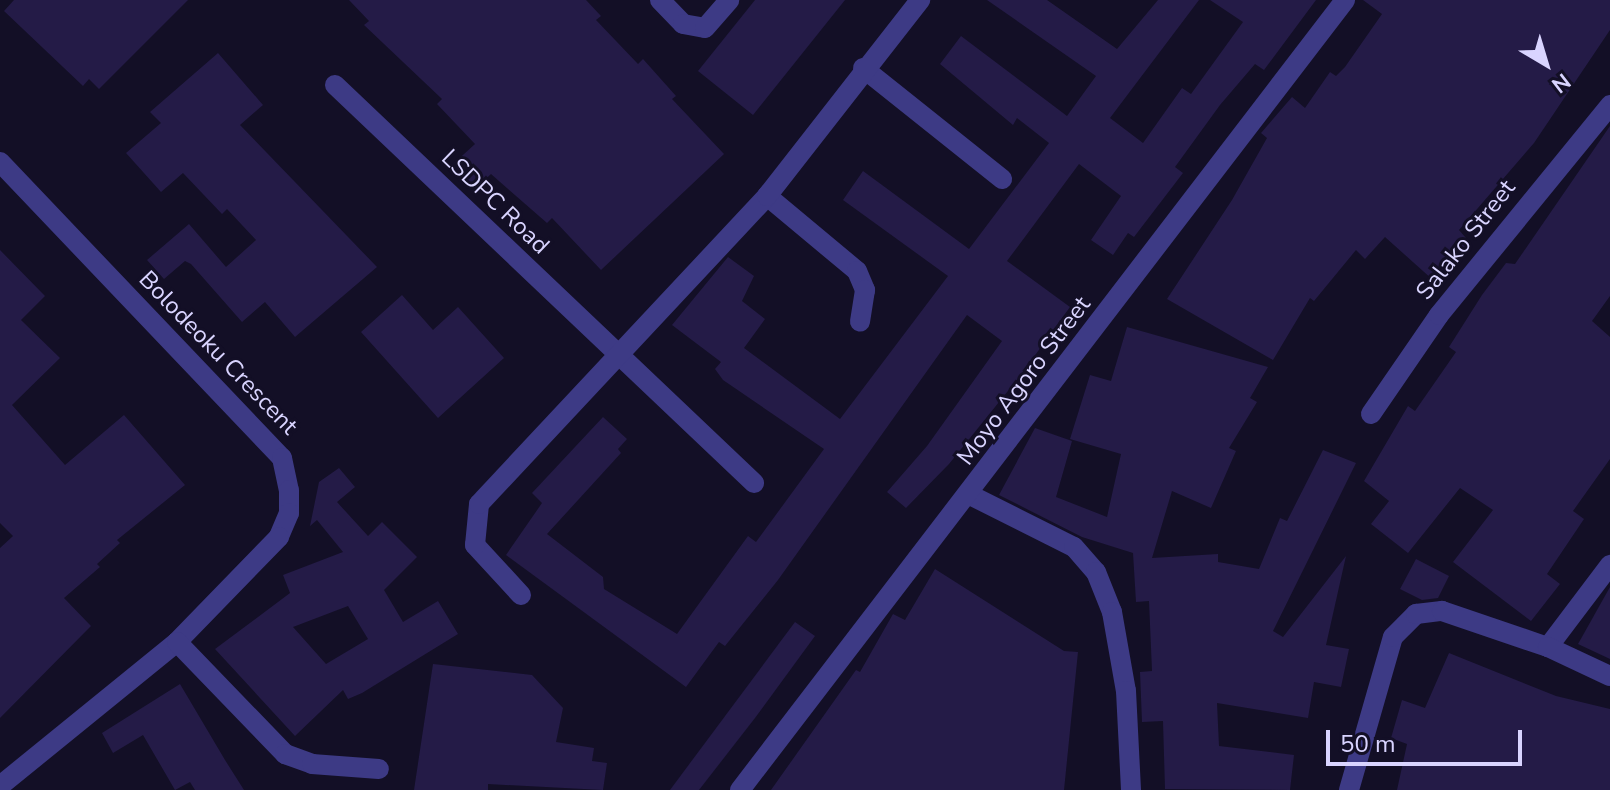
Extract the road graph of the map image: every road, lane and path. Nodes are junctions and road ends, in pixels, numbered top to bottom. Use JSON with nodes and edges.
{"nodes":[{"id":1,"x":660,"y":0,"type":"edge"},
{"id":2,"x":729,"y":0,"type":"edge"},
{"id":3,"x":920,"y":0,"type":"edge"},
{"id":4,"x":1345,"y":0,"type":"edge"},
{"id":5,"x":863,"y":68,"type":"junction"},
{"id":6,"x":335,"y":85,"type":"dead end"},
{"id":7,"x":1610,"y":105,"type":"edge"},
{"id":8,"x":0,"y":162,"type":"edge"},
{"id":9,"x":1002,"y":179,"type":"dead end"},
{"id":10,"x":767,"y":196,"type":"junction"},
{"id":11,"x":860,"y":322,"type":"dead end"},
{"id":12,"x":621,"y":355,"type":"junction"},
{"id":13,"x":1371,"y":414,"type":"dead end"},
{"id":14,"x":754,"y":483,"type":"dead end"},
{"id":15,"x":970,"y":495,"type":"junction"},
{"id":16,"x":1610,"y":565,"type":"edge"},
{"id":17,"x":521,"y":595,"type":"dead end"},
{"id":18,"x":177,"y":642,"type":"junction"},
{"id":19,"x":1548,"y":647,"type":"junction"},
{"id":20,"x":1610,"y":676,"type":"edge"},
{"id":21,"x":379,"y":769,"type":"dead end"},
{"id":22,"x":0,"y":786,"type":"edge"},
{"id":23,"x":740,"y":790,"type":"edge"},
{"id":24,"x":1131,"y":790,"type":"edge"},
{"id":25,"x":1349,"y":790,"type":"edge"}],
"edges":[{"from":1,"to":2,"type":"street"},
{"from":3,"to":5,"type":"street"},
{"from":4,"to":15,"type":"street","name":"Moyo Agoro Street"},
{"from":5,"to":9,"type":"street"},
{"from":5,"to":10,"type":"street"},
{"from":6,"to":12,"type":"street","name":"LSDPC Road"},
{"from":7,"to":13,"type":"street","name":"Salako Street"},
{"from":8,"to":18,"type":"street","name":"Bolodeoku Crescent"},
{"from":10,"to":11,"type":"street"},
{"from":10,"to":12,"type":"street"},
{"from":12,"to":14,"type":"street","name":"LSDPC Road"},
{"from":12,"to":17,"type":"street"},
{"from":15,"to":23,"type":"street","name":"Moyo Agoro Street"},
{"from":15,"to":24,"type":"street"},
{"from":16,"to":19,"type":"street"},
{"from":18,"to":21,"type":"street"},
{"from":18,"to":22,"type":"street","name":"Bolodeoku Crescent"},
{"from":19,"to":20,"type":"street"},
{"from":19,"to":25,"type":"street"}]}
